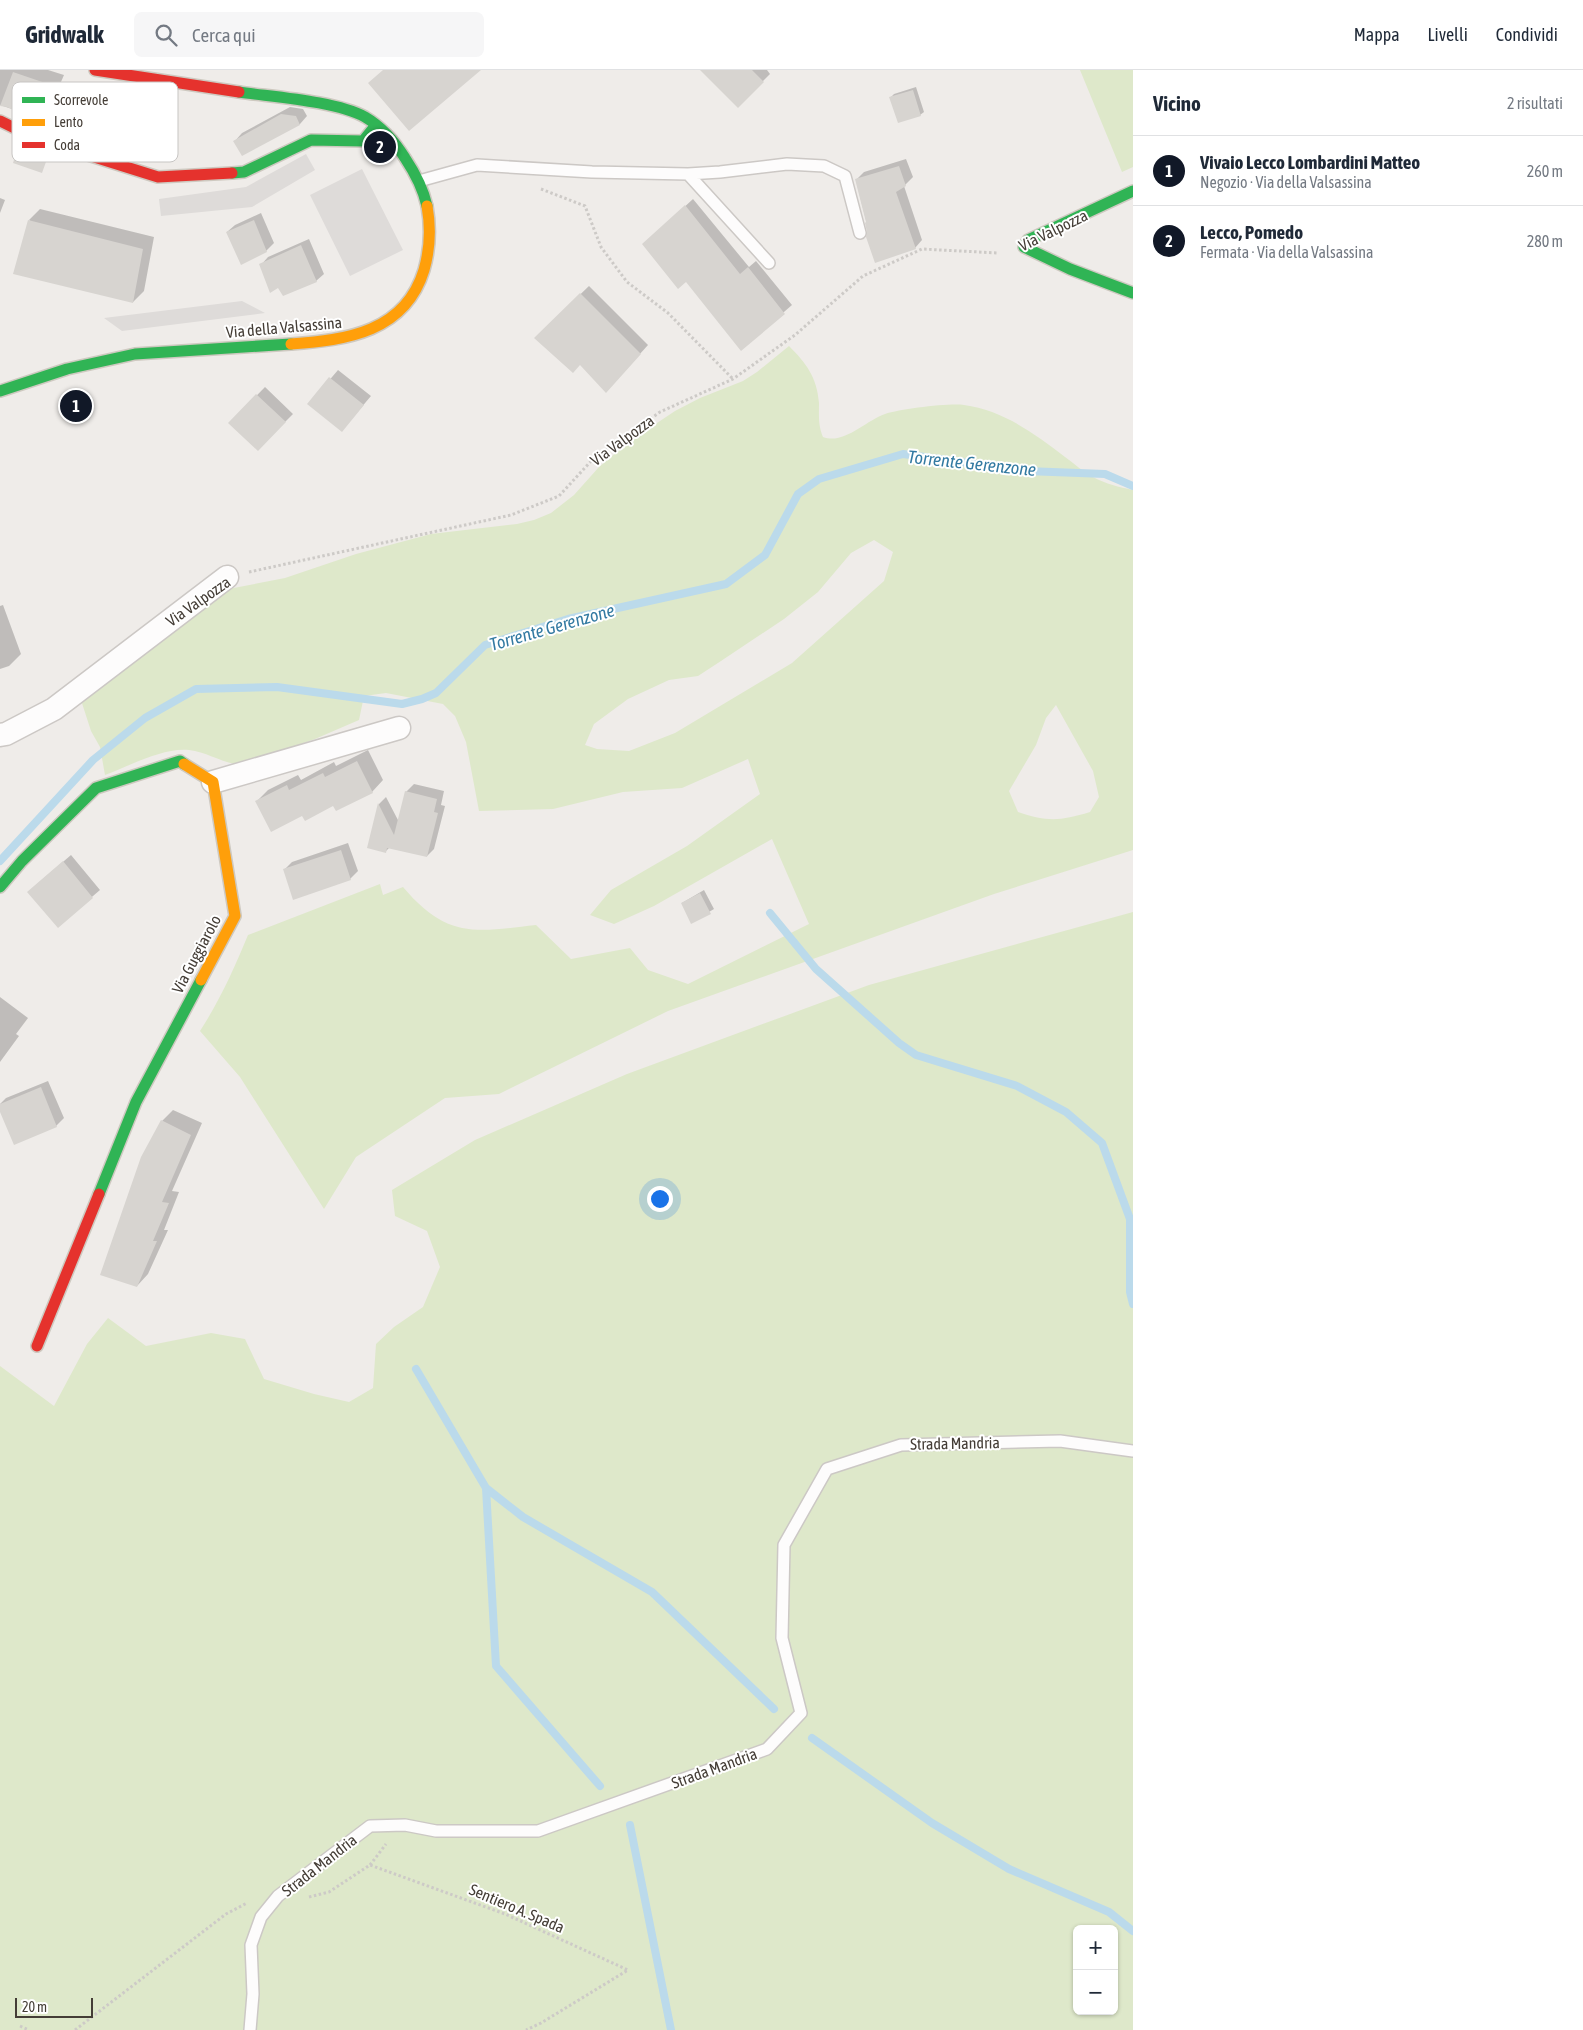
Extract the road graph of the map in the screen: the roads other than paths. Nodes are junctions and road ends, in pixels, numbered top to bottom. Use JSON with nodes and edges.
{"nodes":[{"id":1,"x":95,"y":70,"type":"edge"},
{"id":2,"x":174,"y":82,"type":"edge"},
{"id":3,"x":178,"y":83,"type":"edge"},
{"id":4,"x":0,"y":121,"type":"edge"},
{"id":5,"x":376,"y":125,"type":"junction"},
{"id":6,"x":12,"y":127,"type":"edge"},
{"id":7,"x":110,"y":162,"type":"edge"},
{"id":8,"x":688,"y":174,"type":"junction"},
{"id":9,"x":419,"y":181,"type":"junction"},
{"id":10,"x":1133,"y":191,"type":"edge"},
{"id":11,"x":860,"y":233,"type":"dead end"},
{"id":12,"x":769,"y":263,"type":"dead end"},
{"id":13,"x":1133,"y":293,"type":"edge"},
{"id":14,"x":0,"y":391,"type":"edge"},
{"id":15,"x":227,"y":577,"type":"road end"},
{"id":16,"x":399,"y":728,"type":"dead end"},
{"id":17,"x":0,"y":735,"type":"edge"},
{"id":18,"x":213,"y":782,"type":"junction"},
{"id":19,"x":0,"y":887,"type":"edge"},
{"id":20,"x":36,"y":1346,"type":"dead end"},
{"id":21,"x":1133,"y":1451,"type":"edge"},
{"id":22,"x":250,"y":2030,"type":"edge"}],
"edges":[{"from":1,"to":2,"type":"street","name":"Via della Valsassina"},
{"from":3,"to":5,"type":"street","name":"Via della Valsassina"},
{"from":4,"to":6,"type":"street"},
{"from":5,"to":7,"type":"street"},
{"from":5,"to":9,"type":"street","name":"Via della Valsassina"},
{"from":8,"to":9,"type":"lane"},
{"from":8,"to":11,"type":"lane"},
{"from":8,"to":12,"type":"lane"},
{"from":9,"to":14,"type":"street","name":"Via della Valsassina"},
{"from":10,"to":13,"type":"street","name":"Via Valpozza"},
{"from":15,"to":17,"type":"street","name":"Via Valpozza"},
{"from":16,"to":18,"type":"street"},
{"from":18,"to":19,"type":"street"},
{"from":18,"to":20,"type":"street","name":"Via Guggiarolo"},
{"from":21,"to":22,"type":"lane","name":"Strada Mandria"}]}
